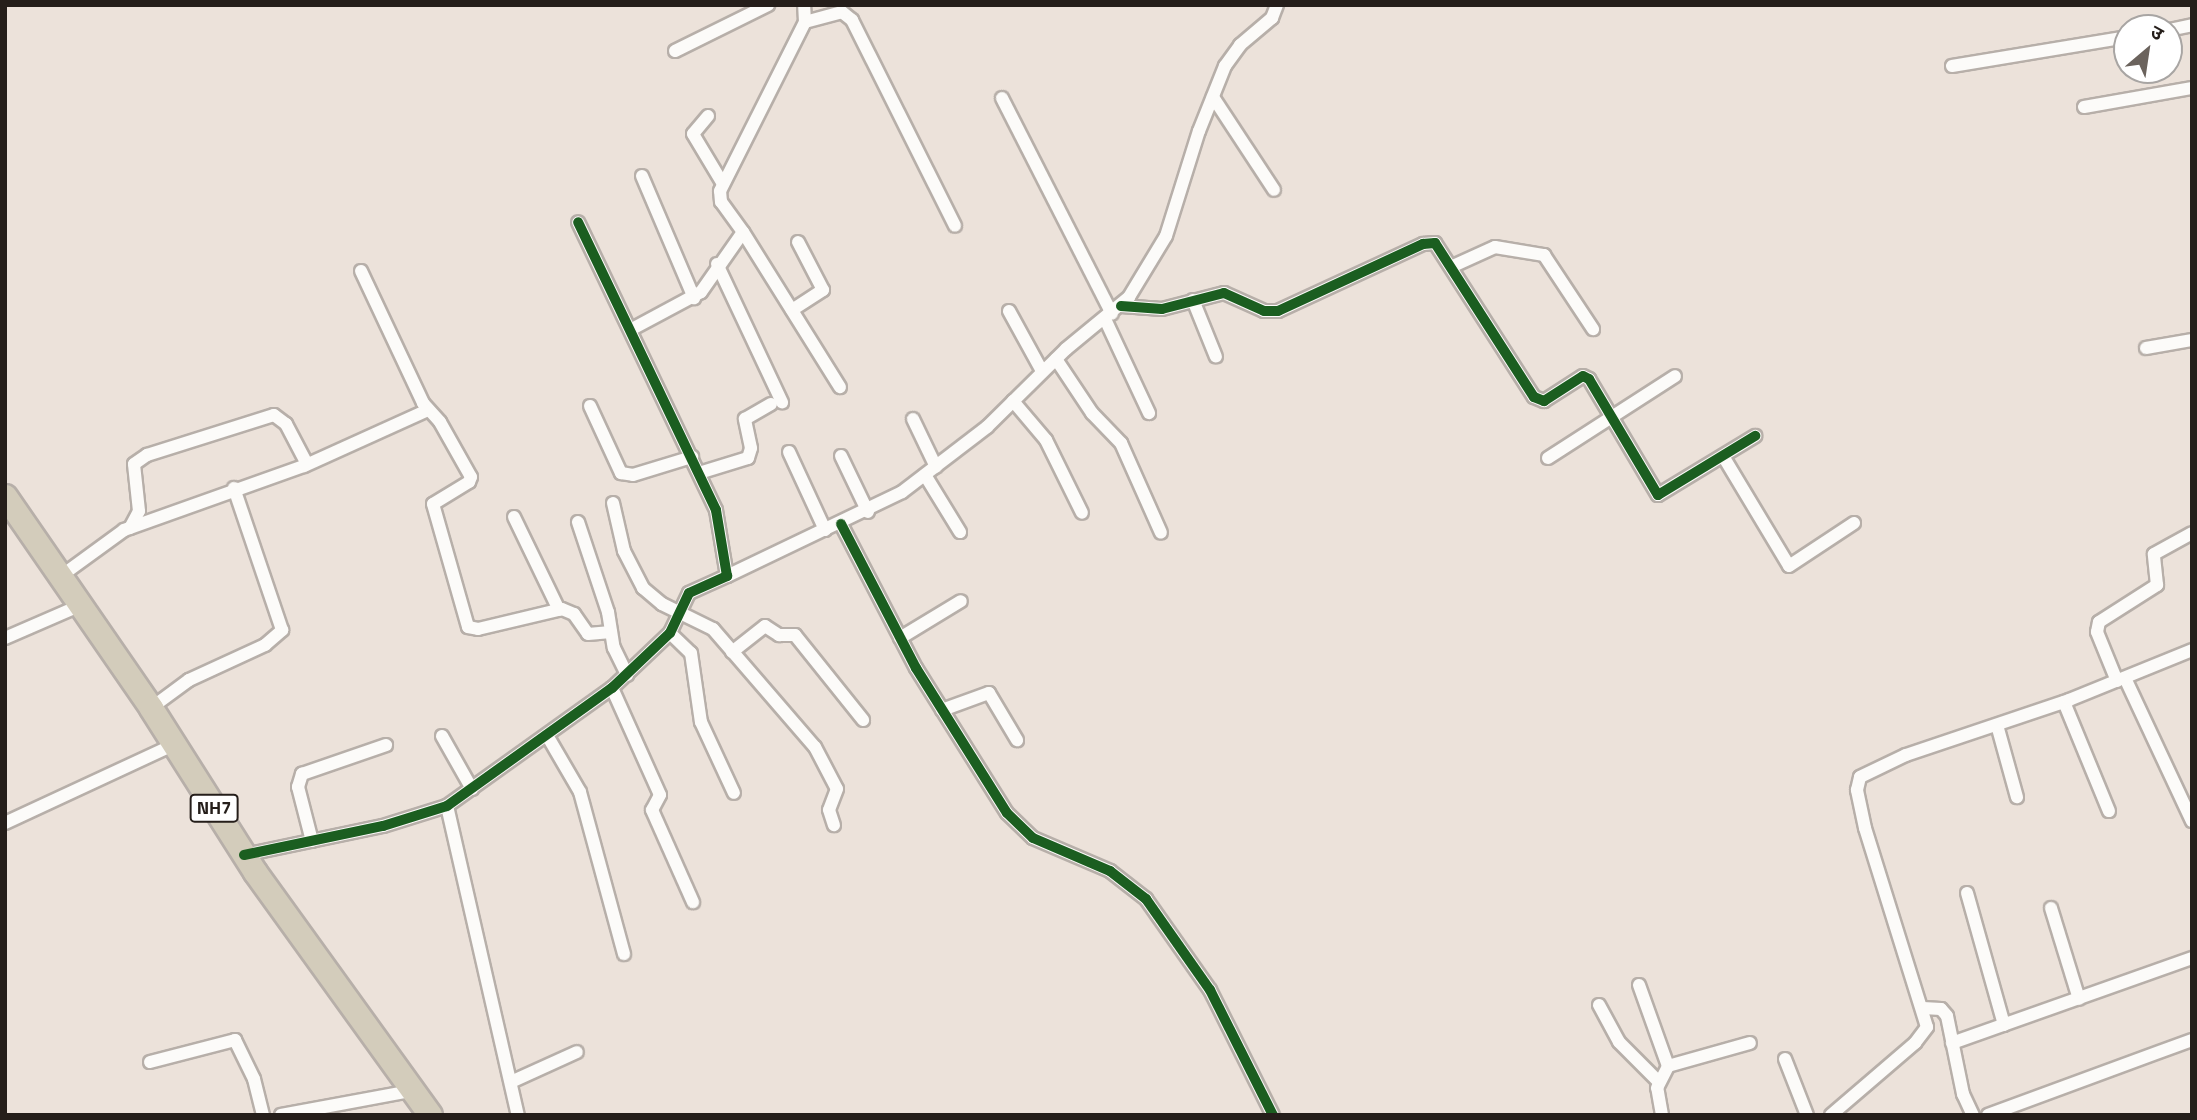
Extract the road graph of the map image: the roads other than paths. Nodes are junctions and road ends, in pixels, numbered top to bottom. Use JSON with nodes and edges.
{"nodes":[{"id":1,"x":768,"y":5,"type":"edge"},
{"id":2,"x":804,"y":5,"type":"edge"},
{"id":3,"x":1277,"y":5,"type":"edge"},
{"id":4,"x":805,"y":22,"type":"junction"},
{"id":5,"x":2113,"y":39,"type":"edge"},
{"id":6,"x":675,"y":51,"type":"dead end"},
{"id":7,"x":1952,"y":66,"type":"dead end"},
{"id":8,"x":2192,"y":88,"type":"edge"},
{"id":9,"x":1213,"y":97,"type":"junction"},
{"id":10,"x":1002,"y":98,"type":"dead end"},
{"id":11,"x":2084,"y":107,"type":"dead end"},
{"id":12,"x":708,"y":116,"type":"dead end"},
{"id":13,"x":642,"y":176,"type":"dead end"},
{"id":14,"x":723,"y":184,"type":"junction"},
{"id":15,"x":1274,"y":190,"type":"dead end"},
{"id":16,"x":578,"y":222,"type":"dead end"},
{"id":17,"x":955,"y":226,"type":"dead end"},
{"id":18,"x":743,"y":232,"type":"junction"},
{"id":19,"x":798,"y":242,"type":"dead end"},
{"id":20,"x":717,"y":264,"type":"junction"},
{"id":21,"x":1453,"y":266,"type":"junction"},
{"id":22,"x":361,"y":271,"type":"dead end"},
{"id":23,"x":694,"y":298,"type":"junction"},
{"id":24,"x":1193,"y":300,"type":"junction"},
{"id":25,"x":792,"y":310,"type":"junction"},
{"id":26,"x":1009,"y":311,"type":"dead end"},
{"id":27,"x":1113,"y":313,"type":"junction"},
{"id":28,"x":632,"y":329,"type":"junction"},
{"id":29,"x":1593,"y":329,"type":"dead end"},
{"id":30,"x":2192,"y":340,"type":"edge"},
{"id":31,"x":2146,"y":348,"type":"dead end"},
{"id":32,"x":1216,"y":357,"type":"dead end"},
{"id":33,"x":1056,"y":359,"type":"junction"},
{"id":34,"x":1042,"y":371,"type":"junction"},
{"id":35,"x":1675,"y":376,"type":"dead end"},
{"id":36,"x":840,"y":387,"type":"dead end"},
{"id":37,"x":1013,"y":401,"type":"junction"},
{"id":38,"x":590,"y":406,"type":"dead end"},
{"id":39,"x":428,"y":410,"type":"junction"},
{"id":40,"x":1149,"y":413,"type":"dead end"},
{"id":41,"x":1613,"y":415,"type":"junction"},
{"id":42,"x":913,"y":419,"type":"dead end"},
{"id":43,"x":1755,"y":436,"type":"dead end"},
{"id":44,"x":789,"y":453,"type":"dead end"},
{"id":45,"x":841,"y":456,"type":"dead end"},
{"id":46,"x":1723,"y":456,"type":"junction"},
{"id":47,"x":692,"y":457,"type":"junction"},
{"id":48,"x":1548,"y":458,"type":"dead end"},
{"id":49,"x":307,"y":464,"type":"junction"},
{"id":50,"x":931,"y":471,"type":"junction"},
{"id":51,"x":699,"y":473,"type":"junction"},
{"id":52,"x":234,"y":488,"type":"junction"},
{"id":53,"x":5,"y":496,"type":"edge"},
{"id":54,"x":613,"y":503,"type":"dead end"},
{"id":55,"x":868,"y":512,"type":"junction"},
{"id":56,"x":1082,"y":513,"type":"dead end"},
{"id":57,"x":514,"y":517,"type":"dead end"},
{"id":58,"x":578,"y":523,"type":"dead end"},
{"id":59,"x":1854,"y":523,"type":"dead end"},
{"id":60,"x":841,"y":524,"type":"junction"},
{"id":61,"x":130,"y":528,"type":"junction"},
{"id":62,"x":825,"y":530,"type":"junction"},
{"id":63,"x":960,"y":532,"type":"dead end"},
{"id":64,"x":1161,"y":533,"type":"dead end"},
{"id":65,"x":2192,"y":533,"type":"edge"},
{"id":66,"x":61,"y":576,"type":"junction"},
{"id":67,"x":727,"y":576,"type":"junction"},
{"id":68,"x":961,"y":601,"type":"dead end"},
{"id":69,"x":81,"y":604,"type":"junction"},
{"id":70,"x":559,"y":610,"type":"junction"},
{"id":71,"x":679,"y":611,"type":"junction"},
{"id":72,"x":611,"y":632,"type":"junction"},
{"id":73,"x":670,"y":633,"type":"junction"},
{"id":74,"x":5,"y":638,"type":"edge"},
{"id":75,"x":900,"y":638,"type":"junction"},
{"id":76,"x":2192,"y":650,"type":"edge"},
{"id":77,"x":732,"y":652,"type":"junction"},
{"id":78,"x":627,"y":675,"type":"junction"},
{"id":79,"x":2121,"y":680,"type":"junction"},
{"id":80,"x":612,"y":688,"type":"junction"},
{"id":81,"x":2064,"y":702,"type":"junction"},
{"id":82,"x":151,"y":708,"type":"junction"},
{"id":83,"x":942,"y":710,"type":"junction"},
{"id":84,"x":863,"y":720,"type":"dead end"},
{"id":85,"x":1997,"y":725,"type":"junction"},
{"id":86,"x":442,"y":736,"type":"dead end"},
{"id":87,"x":548,"y":737,"type":"junction"},
{"id":88,"x":1017,"y":740,"type":"dead end"},
{"id":89,"x":173,"y":745,"type":"junction"},
{"id":90,"x":386,"y":745,"type":"dead end"},
{"id":91,"x":472,"y":789,"type":"junction"},
{"id":92,"x":734,"y":793,"type":"dead end"},
{"id":93,"x":2017,"y":797,"type":"dead end"},
{"id":94,"x":447,"y":806,"type":"junction"},
{"id":95,"x":2109,"y":811,"type":"dead end"},
{"id":96,"x":2192,"y":821,"type":"edge"},
{"id":97,"x":5,"y":823,"type":"edge"},
{"id":98,"x":834,"y":825,"type":"dead end"},
{"id":99,"x":312,"y":841,"type":"junction"},
{"id":100,"x":244,"y":855,"type":"junction"},
{"id":101,"x":1967,"y":893,"type":"dead end"},
{"id":102,"x":693,"y":902,"type":"dead end"},
{"id":103,"x":2051,"y":908,"type":"dead end"},
{"id":104,"x":624,"y":954,"type":"dead end"},
{"id":105,"x":2192,"y":958,"type":"edge"},
{"id":106,"x":1639,"y":985,"type":"dead end"},
{"id":107,"x":2079,"y":999,"type":"junction"},
{"id":108,"x":1599,"y":1005,"type":"dead end"},
{"id":109,"x":1923,"y":1008,"type":"junction"},
{"id":110,"x":2004,"y":1025,"type":"junction"},
{"id":111,"x":2192,"y":1040,"type":"edge"},
{"id":112,"x":1750,"y":1042,"type":"dead end"},
{"id":113,"x":1952,"y":1043,"type":"junction"},
{"id":114,"x":577,"y":1052,"type":"dead end"},
{"id":115,"x":1785,"y":1059,"type":"dead end"},
{"id":116,"x":150,"y":1062,"type":"dead end"},
{"id":117,"x":1668,"y":1066,"type":"junction"},
{"id":118,"x":513,"y":1081,"type":"junction"},
{"id":119,"x":1658,"y":1081,"type":"junction"},
{"id":120,"x":410,"y":1091,"type":"junction"},
{"id":121,"x":262,"y":1115,"type":"edge"},
{"id":122,"x":281,"y":1115,"type":"edge"},
{"id":123,"x":430,"y":1115,"type":"edge"},
{"id":124,"x":518,"y":1115,"type":"edge"},
{"id":125,"x":1273,"y":1115,"type":"edge"},
{"id":126,"x":1662,"y":1115,"type":"edge"},
{"id":127,"x":1807,"y":1115,"type":"edge"},
{"id":128,"x":1831,"y":1115,"type":"edge"},
{"id":129,"x":1973,"y":1115,"type":"edge"},
{"id":130,"x":1988,"y":1115,"type":"edge"}],
"edges":[{"from":1,"to":6,"type":"street"},
{"from":2,"to":4,"type":"street"},
{"from":3,"to":9,"type":"street"},
{"from":4,"to":14,"type":"street"},
{"from":4,"to":17,"type":"street"},
{"from":5,"to":7,"type":"street"},
{"from":8,"to":11,"type":"street"},
{"from":9,"to":15,"type":"street"},
{"from":9,"to":27,"type":"street"},
{"from":10,"to":27,"type":"street"},
{"from":12,"to":14,"type":"street"},
{"from":13,"to":23,"type":"street"},
{"from":14,"to":18,"type":"street"},
{"from":16,"to":28,"type":"street"},
{"from":18,"to":20,"type":"street"},
{"from":18,"to":25,"type":"street"},
{"from":19,"to":25,"type":"street"},
{"from":20,"to":23,"type":"street"},
{"from":20,"to":51,"type":"street"},
{"from":21,"to":24,"type":"street"},
{"from":21,"to":29,"type":"street"},
{"from":21,"to":41,"type":"street"},
{"from":22,"to":39,"type":"street"},
{"from":23,"to":28,"type":"street"},
{"from":24,"to":27,"type":"street"},
{"from":24,"to":32,"type":"street"},
{"from":25,"to":36,"type":"street"},
{"from":26,"to":34,"type":"street"},
{"from":27,"to":33,"type":"street"},
{"from":27,"to":40,"type":"street"},
{"from":28,"to":47,"type":"street"},
{"from":30,"to":31,"type":"street"},
{"from":33,"to":34,"type":"street"},
{"from":33,"to":64,"type":"street"},
{"from":34,"to":37,"type":"street"},
{"from":35,"to":41,"type":"street"},
{"from":37,"to":50,"type":"street"},
{"from":37,"to":56,"type":"street"},
{"from":38,"to":47,"type":"street"},
{"from":39,"to":49,"type":"street"},
{"from":39,"to":70,"type":"street"},
{"from":41,"to":46,"type":"street"},
{"from":41,"to":48,"type":"street"},
{"from":42,"to":50,"type":"street"},
{"from":43,"to":46,"type":"street"},
{"from":44,"to":62,"type":"street"},
{"from":45,"to":55,"type":"street"},
{"from":46,"to":59,"type":"street"},
{"from":47,"to":51,"type":"street"},
{"from":49,"to":52,"type":"street"},
{"from":49,"to":61,"type":"street"},
{"from":50,"to":55,"type":"street"},
{"from":50,"to":63,"type":"street"},
{"from":51,"to":67,"type":"street"},
{"from":52,"to":61,"type":"street"},
{"from":52,"to":82,"type":"street"},
{"from":53,"to":66,"type":"highway","number":"NH7"},
{"from":54,"to":71,"type":"street"},
{"from":55,"to":60,"type":"street"},
{"from":57,"to":70,"type":"street"},
{"from":58,"to":72,"type":"street"},
{"from":60,"to":62,"type":"street"},
{"from":60,"to":75,"type":"street"},
{"from":61,"to":66,"type":"street"},
{"from":62,"to":67,"type":"street"},
{"from":65,"to":79,"type":"street"},
{"from":66,"to":69,"type":"highway","number":"NH7"},
{"from":67,"to":71,"type":"street"},
{"from":68,"to":75,"type":"street"},
{"from":69,"to":74,"type":"street"},
{"from":69,"to":82,"type":"highway","number":"NH7"},
{"from":70,"to":72,"type":"street"},
{"from":71,"to":73,"type":"street"},
{"from":71,"to":77,"type":"street"},
{"from":72,"to":78,"type":"street"},
{"from":73,"to":78,"type":"street"},
{"from":73,"to":92,"type":"street"},
{"from":75,"to":83,"type":"street"},
{"from":76,"to":79,"type":"street"},
{"from":77,"to":84,"type":"street"},
{"from":77,"to":98,"type":"street"},
{"from":78,"to":80,"type":"street"},
{"from":79,"to":81,"type":"street"},
{"from":79,"to":96,"type":"street"},
{"from":80,"to":87,"type":"street"},
{"from":80,"to":102,"type":"street"},
{"from":81,"to":85,"type":"street"},
{"from":81,"to":95,"type":"street"},
{"from":82,"to":89,"type":"highway","number":"NH7"},
{"from":83,"to":88,"type":"street"},
{"from":83,"to":125,"type":"street"},
{"from":85,"to":93,"type":"street"},
{"from":85,"to":109,"type":"street"},
{"from":86,"to":91,"type":"street"},
{"from":87,"to":91,"type":"street"},
{"from":87,"to":104,"type":"street"},
{"from":89,"to":97,"type":"street"},
{"from":89,"to":100,"type":"highway","number":"NH7"},
{"from":90,"to":99,"type":"street"},
{"from":91,"to":94,"type":"street"},
{"from":94,"to":99,"type":"street"},
{"from":94,"to":118,"type":"street"},
{"from":99,"to":100,"type":"street"},
{"from":100,"to":120,"type":"highway","number":"NH7"},
{"from":101,"to":110,"type":"street"},
{"from":103,"to":107,"type":"street"},
{"from":105,"to":107,"type":"street"},
{"from":106,"to":117,"type":"street"},
{"from":107,"to":110,"type":"street"},
{"from":108,"to":119,"type":"street"},
{"from":109,"to":113,"type":"street"},
{"from":109,"to":128,"type":"street"},
{"from":110,"to":113,"type":"street"},
{"from":111,"to":130,"type":"street"},
{"from":112,"to":117,"type":"street"},
{"from":113,"to":129,"type":"street"},
{"from":114,"to":118,"type":"street"},
{"from":115,"to":127,"type":"street"},
{"from":116,"to":121,"type":"street"},
{"from":117,"to":119,"type":"street"},
{"from":118,"to":124,"type":"street"},
{"from":119,"to":126,"type":"street"},
{"from":120,"to":122,"type":"street"},
{"from":120,"to":123,"type":"highway","number":"NH7"}]}
